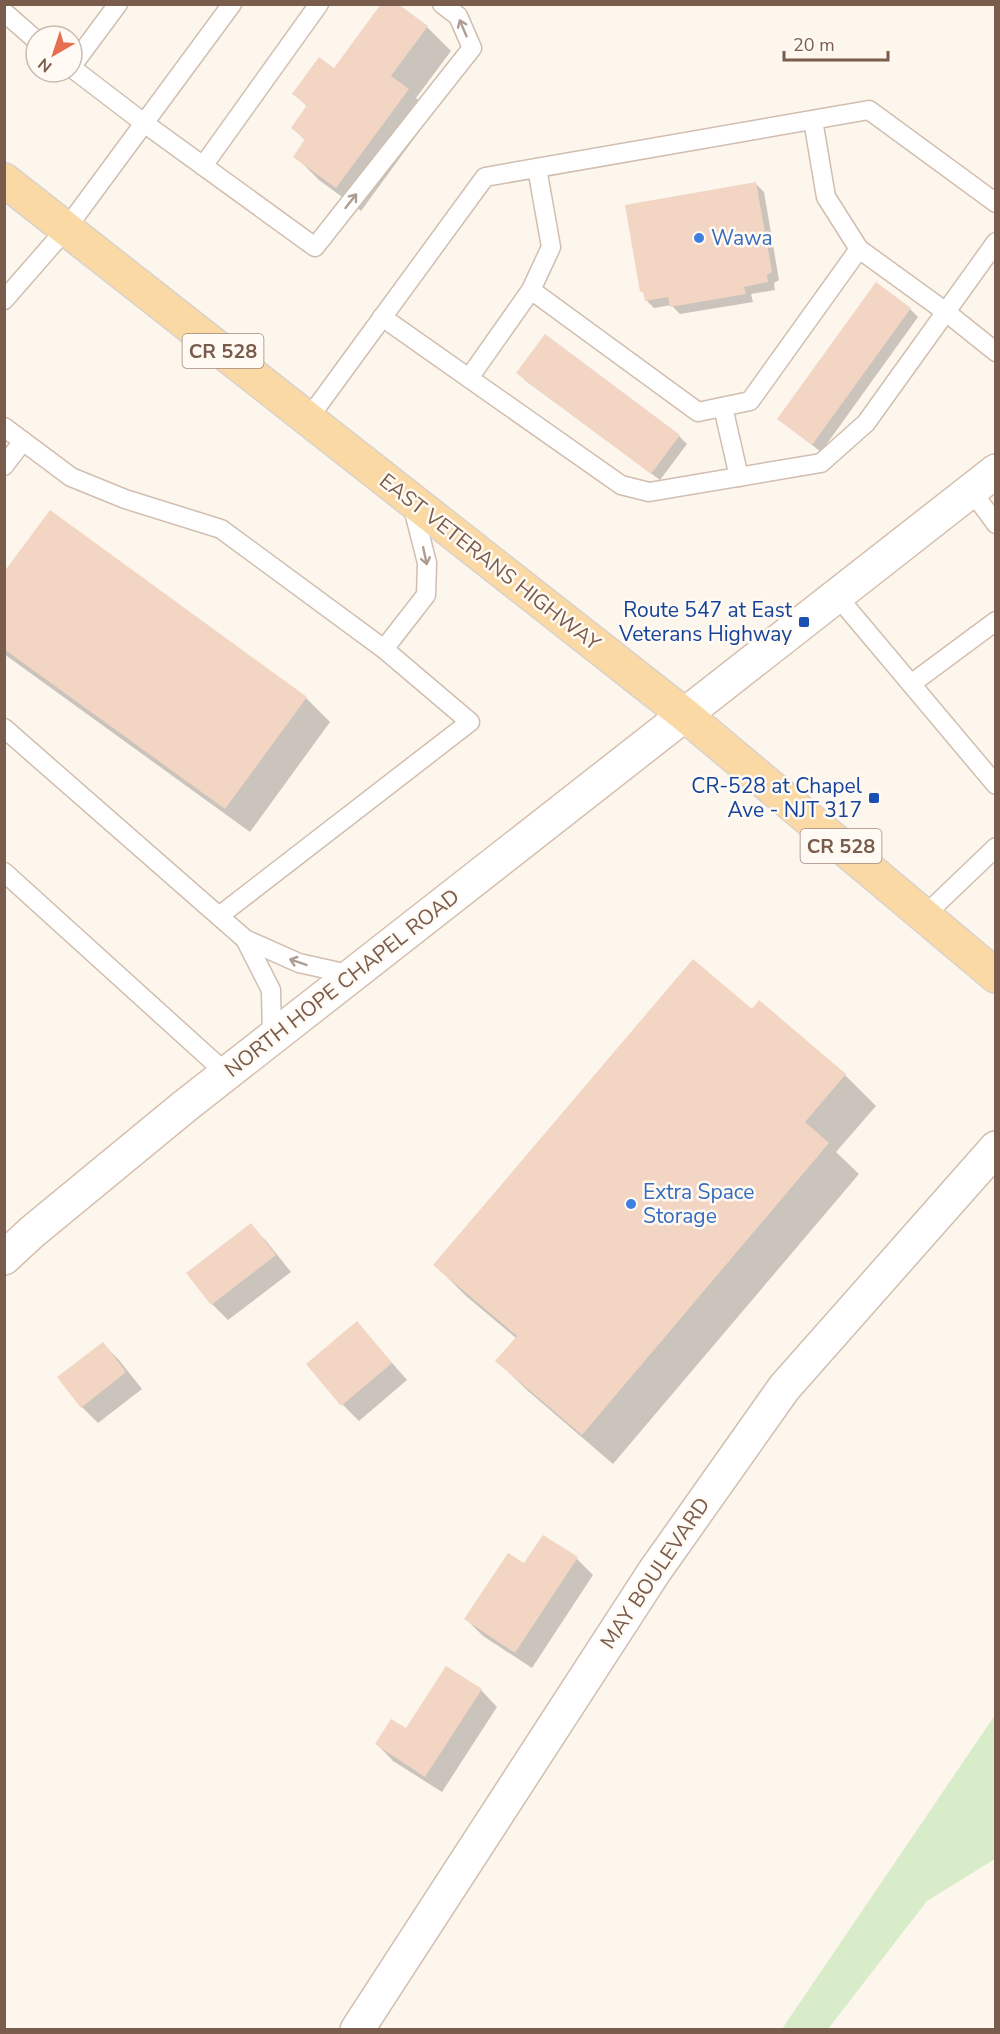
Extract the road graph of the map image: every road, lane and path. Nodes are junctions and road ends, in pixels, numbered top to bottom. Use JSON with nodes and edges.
{"nodes":[{"id":1,"x":118,"y":4,"type":"edge"},
{"id":2,"x":232,"y":4,"type":"edge"},
{"id":3,"x":319,"y":4,"type":"edge"},
{"id":4,"x":442,"y":4,"type":"edge"},
{"id":5,"x":4,"y":12,"type":"edge"},
{"id":6,"x":24,"y":30,"type":"edge"},
{"id":7,"x":84,"y":51,"type":"edge"},
{"id":8,"x":84,"y":76,"type":"edge"},
{"id":9,"x":813,"y":120,"type":"junction"},
{"id":10,"x":144,"y":123,"type":"junction"},
{"id":11,"x":203,"y":166,"type":"junction"},
{"id":12,"x":537,"y":168,"type":"junction"},
{"id":13,"x":4,"y":180,"type":"edge"},
{"id":14,"x":996,"y":203,"type":"edge"},
{"id":15,"x":66,"y":229,"type":"junction"},
{"id":16,"x":996,"y":243,"type":"edge"},
{"id":17,"x":859,"y":249,"type":"junction"},
{"id":18,"x":531,"y":290,"type":"junction"},
{"id":19,"x":4,"y":300,"type":"edge"},
{"id":20,"x":946,"y":312,"type":"junction"},
{"id":21,"x":382,"y":317,"type":"junction"},
{"id":22,"x":996,"y":352,"type":"edge"},
{"id":23,"x":469,"y":378,"type":"junction"},
{"id":24,"x":723,"y":406,"type":"junction"},
{"id":25,"x":308,"y":418,"type":"junction"},
{"id":26,"x":4,"y":427,"type":"edge"},
{"id":27,"x":23,"y":441,"type":"junction"},
{"id":28,"x":4,"y":466,"type":"edge"},
{"id":29,"x":740,"y":477,"type":"junction"},
{"id":30,"x":983,"y":480,"type":"edge"},
{"id":31,"x":410,"y":499,"type":"junction"},
{"id":32,"x":996,"y":524,"type":"edge"},
{"id":33,"x":837,"y":596,"type":"junction"},
{"id":34,"x":996,"y":621,"type":"edge"},
{"id":35,"x":384,"y":649,"type":"junction"},
{"id":36,"x":911,"y":684,"type":"junction"},
{"id":37,"x":686,"y":715,"type":"junction"},
{"id":38,"x":4,"y":728,"type":"edge"},
{"id":39,"x":996,"y":785,"type":"edge"},
{"id":40,"x":996,"y":846,"type":"edge"},
{"id":41,"x":4,"y":872,"type":"edge"},
{"id":42,"x":219,"y":916,"type":"junction"},
{"id":43,"x":924,"y":916,"type":"junction"},
{"id":44,"x":245,"y":939,"type":"junction"},
{"id":45,"x":353,"y":975,"type":"junction"},
{"id":46,"x":996,"y":976,"type":"edge"},
{"id":47,"x":272,"y":1038,"type":"junction"},
{"id":48,"x":227,"y":1074,"type":"junction"},
{"id":49,"x":996,"y":1148,"type":"edge"},
{"id":50,"x":4,"y":1258,"type":"edge"},
{"id":51,"x":357,"y":2030,"type":"edge"}],
"edges":[{"from":1,"to":7,"type":"lane"},
{"from":2,"to":10,"type":"lane"},
{"from":3,"to":11,"type":"lane"},
{"from":11,"to":4,"type":"lane","one_way":true},
{"from":5,"to":6,"type":"lane"},
{"from":8,"to":10,"type":"lane"},
{"from":9,"to":12,"type":"lane"},
{"from":9,"to":14,"type":"lane"},
{"from":9,"to":17,"type":"lane"},
{"from":10,"to":11,"type":"lane"},
{"from":10,"to":15,"type":"lane"},
{"from":12,"to":18,"type":"lane"},
{"from":12,"to":21,"type":"lane"},
{"from":13,"to":15,"type":"main road","name":"EAST VETERANS HIGHWAY","number":"CR 528"},
{"from":15,"to":19,"type":"lane"},
{"from":15,"to":25,"type":"main road","name":"EAST VETERANS HIGHWAY","number":"CR 528"},
{"from":16,"to":20,"type":"lane"},
{"from":17,"to":20,"type":"lane"},
{"from":17,"to":24,"type":"lane"},
{"from":18,"to":23,"type":"lane"},
{"from":18,"to":24,"type":"lane"},
{"from":20,"to":22,"type":"lane"},
{"from":20,"to":29,"type":"lane"},
{"from":21,"to":23,"type":"lane"},
{"from":21,"to":25,"type":"lane"},
{"from":23,"to":29,"type":"lane"},
{"from":24,"to":29,"type":"lane"},
{"from":25,"to":31,"type":"main road","name":"EAST VETERANS HIGHWAY","number":"CR 528"},
{"from":26,"to":27,"type":"lane"},
{"from":27,"to":28,"type":"lane"},
{"from":27,"to":35,"type":"lane"},
{"from":30,"to":32,"type":"lane"},
{"from":30,"to":33,"type":"main road","name":"NORTH HOPE CHAPEL ROAD"},
{"from":31,"to":35,"type":"lane","one_way":true},
{"from":31,"to":37,"type":"main road","name":"EAST VETERANS HIGHWAY","number":"CR 528"},
{"from":33,"to":36,"type":"lane"},
{"from":33,"to":37,"type":"main road","name":"NORTH HOPE CHAPEL ROAD"},
{"from":34,"to":36,"type":"lane"},
{"from":35,"to":42,"type":"lane"},
{"from":36,"to":39,"type":"lane"},
{"from":37,"to":43,"type":"main road","name":"EAST VETERANS HIGHWAY","number":"CR 528"},
{"from":37,"to":45,"type":"main road","name":"NORTH HOPE CHAPEL ROAD"},
{"from":38,"to":42,"type":"lane"},
{"from":40,"to":43,"type":"lane"},
{"from":41,"to":48,"type":"lane"},
{"from":42,"to":44,"type":"lane"},
{"from":43,"to":46,"type":"main road","name":"EAST VETERANS HIGHWAY","number":"CR 528"},
{"from":45,"to":44,"type":"lane","one_way":true},
{"from":44,"to":47,"type":"lane"},
{"from":45,"to":47,"type":"main road","name":"NORTH HOPE CHAPEL ROAD"},
{"from":47,"to":48,"type":"main road","name":"NORTH HOPE CHAPEL ROAD"},
{"from":48,"to":50,"type":"main road","name":"NORTH HOPE CHAPEL ROAD"},
{"from":49,"to":51,"type":"main road","name":"MAY BOULEVARD"}]}
